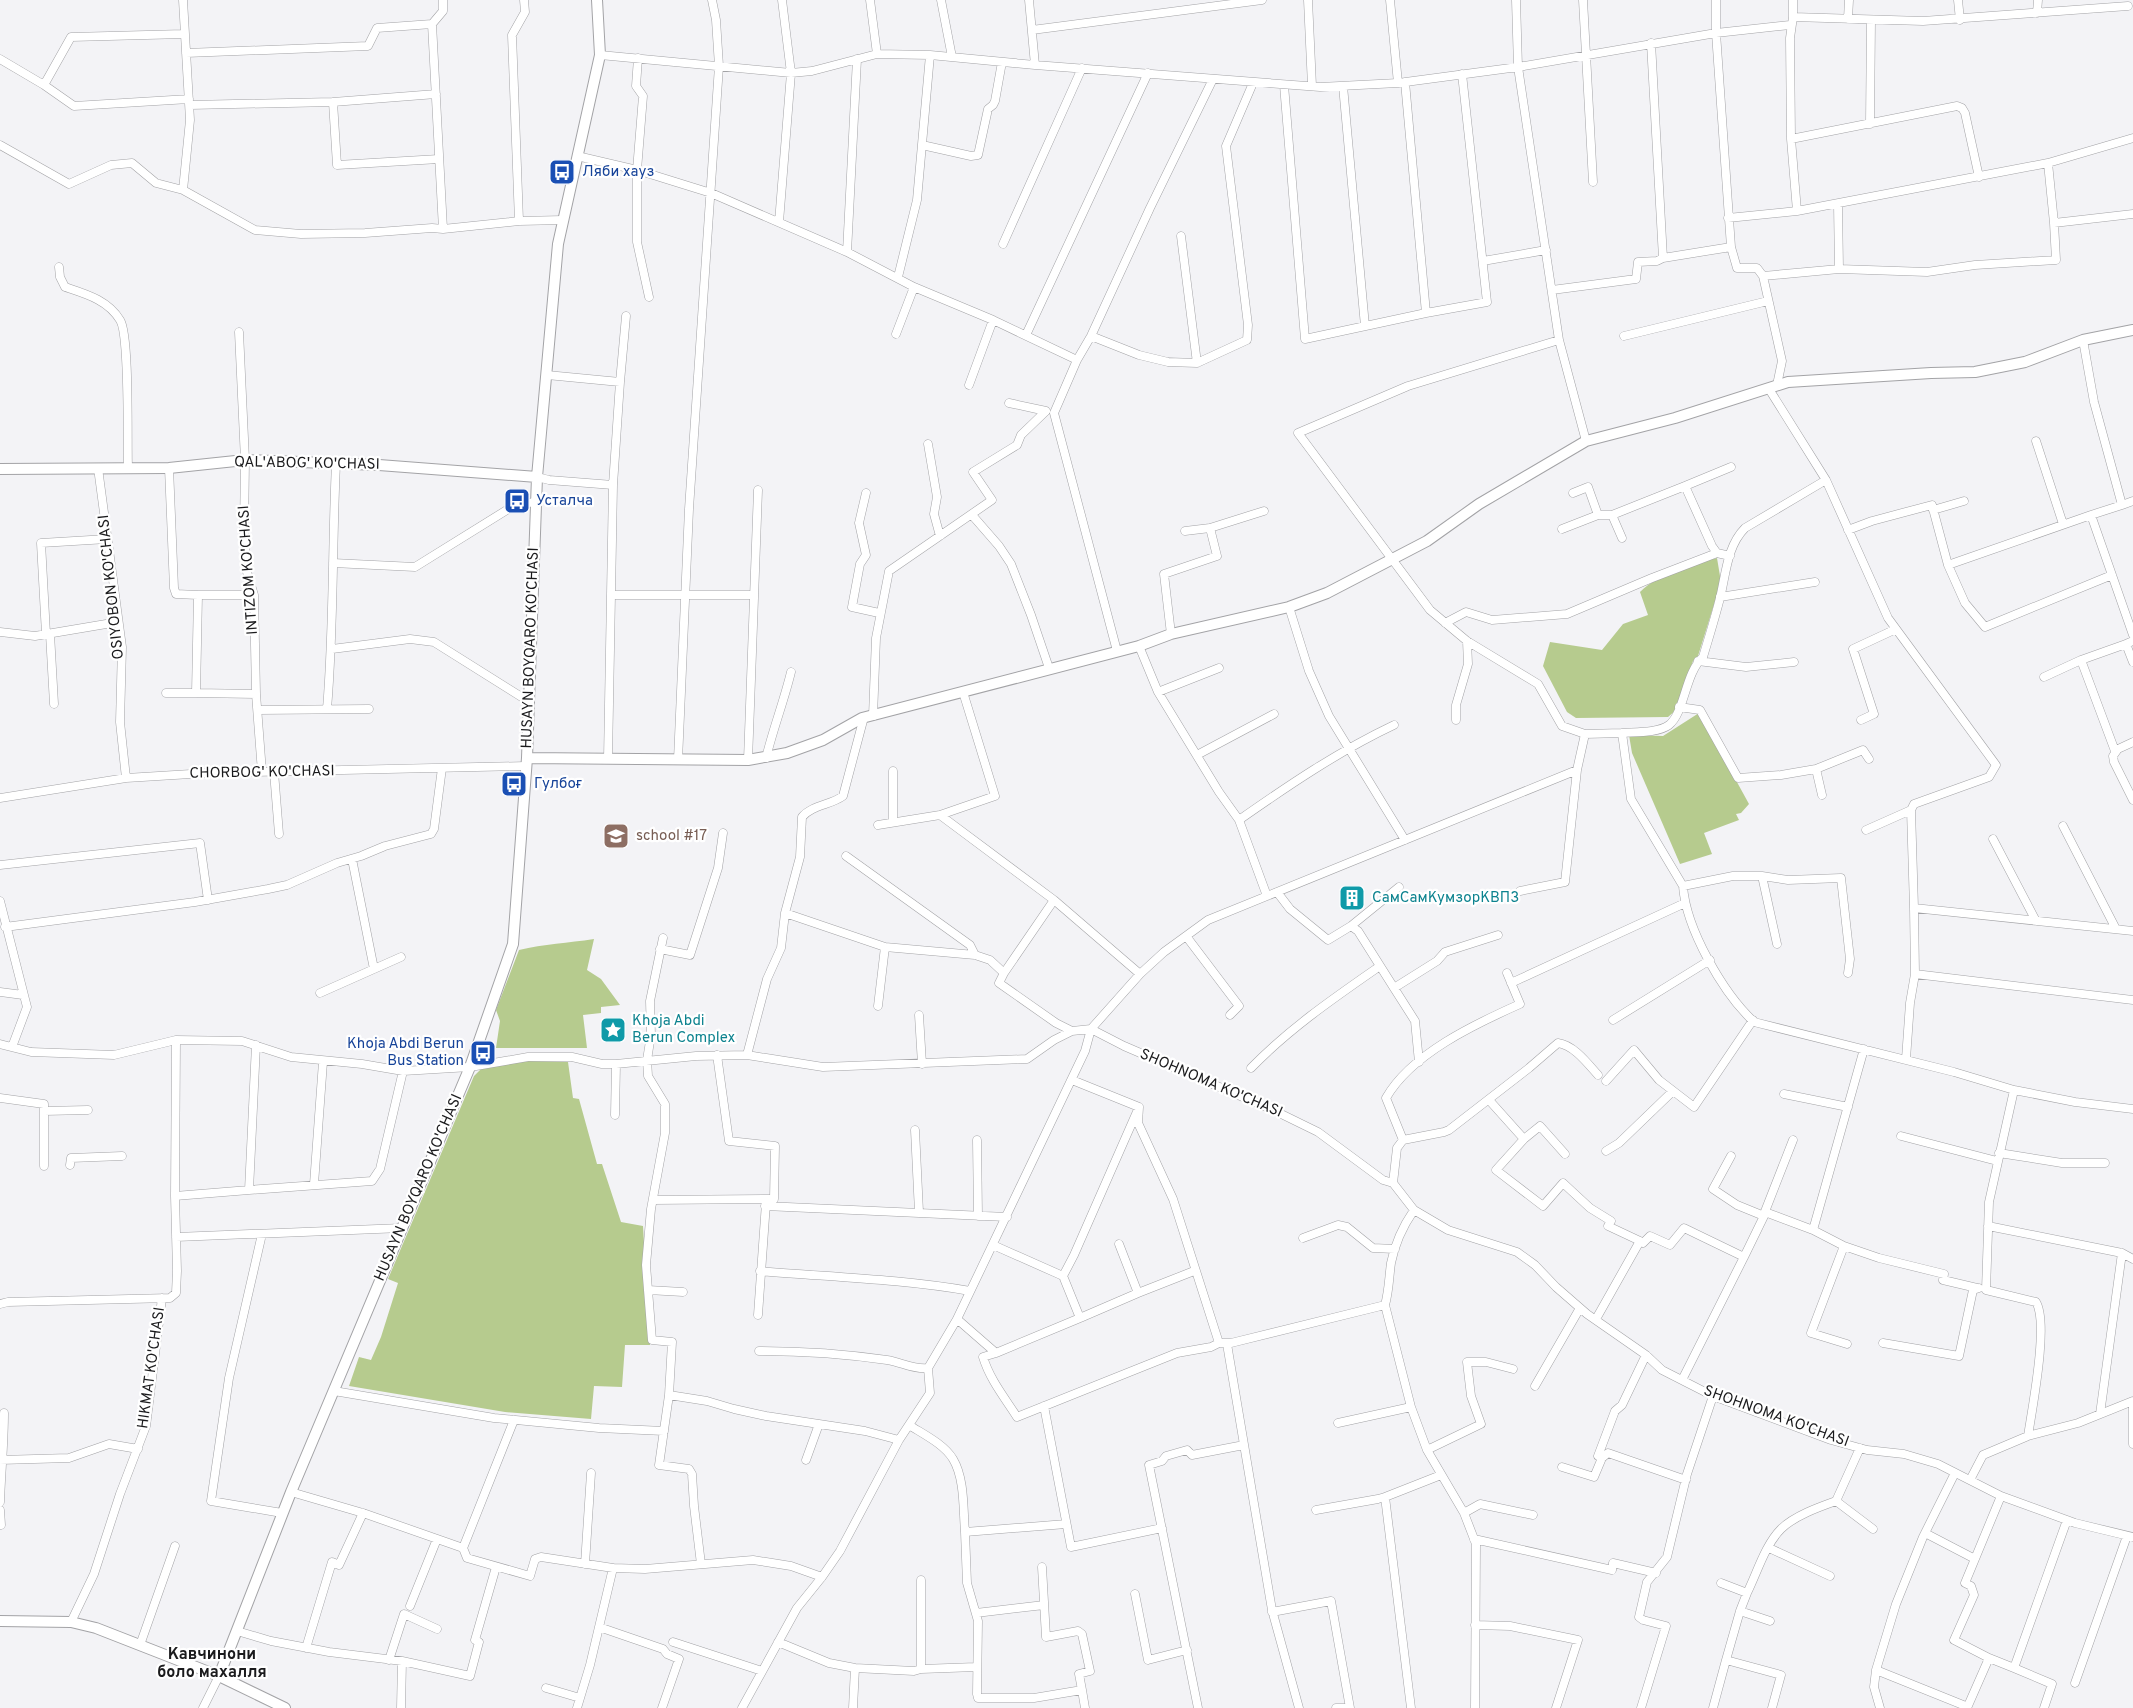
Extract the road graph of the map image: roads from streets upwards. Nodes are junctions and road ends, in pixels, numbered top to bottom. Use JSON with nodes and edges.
{"nodes":[{"id":1,"x":183,"y":0,"type":"edge"},
{"id":2,"x":443,"y":0,"type":"edge"},
{"id":3,"x":524,"y":0,"type":"edge"},
{"id":4,"x":597,"y":0,"type":"edge"},
{"id":5,"x":712,"y":0,"type":"edge"},
{"id":6,"x":782,"y":0,"type":"edge"},
{"id":7,"x":870,"y":0,"type":"edge"},
{"id":8,"x":941,"y":0,"type":"edge"},
{"id":9,"x":1029,"y":0,"type":"edge"},
{"id":10,"x":1262,"y":0,"type":"edge"},
{"id":11,"x":1308,"y":0,"type":"edge"},
{"id":12,"x":1390,"y":0,"type":"edge"},
{"id":13,"x":1516,"y":0,"type":"edge"},
{"id":14,"x":1583,"y":0,"type":"edge"},
{"id":15,"x":1716,"y":0,"type":"edge"},
{"id":16,"x":1793,"y":0,"type":"edge"},
{"id":17,"x":1849,"y":0,"type":"edge"},
{"id":18,"x":1958,"y":0,"type":"edge"},
{"id":19,"x":2038,"y":0,"type":"edge"},
{"id":20,"x":2130,"y":4,"type":"edge"},
{"id":21,"x":2037,"y":13,"type":"junction"},
{"id":22,"x":1848,"y":19,"type":"junction"},
{"id":23,"x":1872,"y":20,"type":"junction"},
{"id":24,"x":1960,"y":20,"type":"junction"},
{"id":25,"x":1791,"y":21,"type":"junction"},
{"id":26,"x":432,"y":24,"type":"junction"},
{"id":27,"x":1032,"y":30,"type":"junction"},
{"id":28,"x":1716,"y":33,"type":"junction"},
{"id":29,"x":184,"y":34,"type":"junction"},
{"id":30,"x":1651,"y":43,"type":"junction"},
{"id":31,"x":186,"y":53,"type":"junction"},
{"id":32,"x":877,"y":54,"type":"junction"},
{"id":33,"x":1586,"y":54,"type":"junction"},
{"id":34,"x":600,"y":55,"type":"junction"},
{"id":35,"x":930,"y":55,"type":"junction"},
{"id":36,"x":952,"y":57,"type":"junction"},
{"id":37,"x":638,"y":58,"type":"junction"},
{"id":38,"x":0,"y":59,"type":"edge"},
{"id":39,"x":857,"y":59,"type":"junction"},
{"id":40,"x":1002,"y":62,"type":"junction"},
{"id":41,"x":1035,"y":65,"type":"junction"},
{"id":42,"x":719,"y":66,"type":"junction"},
{"id":43,"x":1518,"y":67,"type":"junction"},
{"id":44,"x":1082,"y":69,"type":"junction"},
{"id":45,"x":792,"y":73,"type":"junction"},
{"id":46,"x":1148,"y":73,"type":"junction"},
{"id":47,"x":1462,"y":74,"type":"junction"},
{"id":48,"x":1214,"y":79,"type":"junction"},
{"id":49,"x":1252,"y":82,"type":"junction"},
{"id":50,"x":1402,"y":82,"type":"junction"},
{"id":51,"x":44,"y":85,"type":"junction"},
{"id":52,"x":1284,"y":85,"type":"junction"},
{"id":53,"x":1312,"y":86,"type":"junction"},
{"id":54,"x":1342,"y":86,"type":"junction"},
{"id":55,"x":436,"y":94,"type":"junction"},
{"id":56,"x":189,"y":102,"type":"junction"},
{"id":57,"x":333,"y":102,"type":"junction"},
{"id":58,"x":1870,"y":124,"type":"junction"},
{"id":59,"x":2133,"y":138,"type":"edge"},
{"id":60,"x":1791,"y":139,"type":"junction"},
{"id":61,"x":0,"y":145,"type":"edge"},
{"id":62,"x":922,"y":145,"type":"junction"},
{"id":63,"x":578,"y":156,"type":"junction"},
{"id":64,"x":439,"y":159,"type":"junction"},
{"id":65,"x":2048,"y":163,"type":"junction"},
{"id":66,"x":637,"y":170,"type":"junction"},
{"id":67,"x":1979,"y":177,"type":"junction"},
{"id":68,"x":1593,"y":182,"type":"dead end"},
{"id":69,"x":183,"y":190,"type":"junction"},
{"id":70,"x":711,"y":193,"type":"junction"},
{"id":71,"x":1838,"y":204,"type":"junction"},
{"id":72,"x":1797,"y":211,"type":"junction"},
{"id":73,"x":2133,"y":214,"type":"edge"},
{"id":74,"x":1728,"y":218,"type":"junction"},
{"id":75,"x":519,"y":220,"type":"junction"},
{"id":76,"x":563,"y":220,"type":"junction"},
{"id":77,"x":779,"y":222,"type":"junction"},
{"id":78,"x":2054,"y":223,"type":"junction"},
{"id":79,"x":443,"y":229,"type":"junction"},
{"id":80,"x":1181,"y":236,"type":"dead end"},
{"id":81,"x":1003,"y":244,"type":"dead end"},
{"id":82,"x":1731,"y":247,"type":"junction"},
{"id":83,"x":1546,"y":250,"type":"junction"},
{"id":84,"x":847,"y":252,"type":"junction"},
{"id":85,"x":1663,"y":258,"type":"junction"},
{"id":86,"x":1483,"y":261,"type":"junction"},
{"id":87,"x":59,"y":267,"type":"dead end"},
{"id":88,"x":1839,"y":269,"type":"junction"},
{"id":89,"x":1763,"y":276,"type":"junction"},
{"id":90,"x":898,"y":277,"type":"junction"},
{"id":91,"x":914,"y":287,"type":"junction"},
{"id":92,"x":1552,"y":290,"type":"junction"},
{"id":93,"x":649,"y":297,"type":"dead end"},
{"id":94,"x":1768,"y":301,"type":"junction"},
{"id":95,"x":1426,"y":313,"type":"junction"},
{"id":96,"x":626,"y":316,"type":"dead end"},
{"id":97,"x":993,"y":320,"type":"junction"},
{"id":98,"x":1365,"y":326,"type":"junction"},
{"id":99,"x":2133,"y":330,"type":"edge"},
{"id":100,"x":239,"y":332,"type":"dead end"},
{"id":101,"x":896,"y":334,"type":"dead end"},
{"id":102,"x":1026,"y":335,"type":"junction"},
{"id":103,"x":1091,"y":336,"type":"junction"},
{"id":104,"x":1624,"y":336,"type":"dead end"},
{"id":105,"x":1559,"y":340,"type":"junction"},
{"id":106,"x":2083,"y":340,"type":"junction"},
{"id":107,"x":1077,"y":360,"type":"junction"},
{"id":108,"x":1197,"y":363,"type":"junction"},
{"id":109,"x":547,"y":375,"type":"junction"},
{"id":110,"x":620,"y":382,"type":"junction"},
{"id":111,"x":969,"y":384,"type":"dead end"},
{"id":112,"x":1773,"y":387,"type":"junction"},
{"id":113,"x":1010,"y":403,"type":"dead end"},
{"id":114,"x":1050,"y":412,"type":"junction"},
{"id":115,"x":1586,"y":441,"type":"junction"},
{"id":116,"x":2036,"y":441,"type":"dead end"},
{"id":117,"x":928,"y":444,"type":"dead end"},
{"id":118,"x":245,"y":460,"type":"junction"},
{"id":119,"x":336,"y":464,"type":"junction"},
{"id":120,"x":1731,"y":467,"type":"dead end"},
{"id":121,"x":98,"y":468,"type":"junction"},
{"id":122,"x":128,"y":468,"type":"junction"},
{"id":123,"x":169,"y":468,"type":"junction"},
{"id":124,"x":0,"y":469,"type":"edge"},
{"id":125,"x":537,"y":477,"type":"junction"},
{"id":126,"x":1826,"y":480,"type":"junction"},
{"id":127,"x":614,"y":485,"type":"junction"},
{"id":128,"x":1685,"y":486,"type":"junction"},
{"id":129,"x":758,"y":490,"type":"dead end"},
{"id":130,"x":1573,"y":493,"type":"dead end"},
{"id":131,"x":866,"y":494,"type":"dead end"},
{"id":132,"x":537,"y":501,"type":"junction"},
{"id":133,"x":1964,"y":501,"type":"dead end"},
{"id":134,"x":2133,"y":501,"type":"edge"},
{"id":135,"x":2122,"y":505,"type":"junction"},
{"id":136,"x":1933,"y":510,"type":"junction"},
{"id":137,"x":1264,"y":511,"type":"dead end"},
{"id":138,"x":972,"y":514,"type":"junction"},
{"id":139,"x":1612,"y":514,"type":"junction"},
{"id":140,"x":1598,"y":515,"type":"junction"},
{"id":141,"x":2091,"y":515,"type":"junction"},
{"id":142,"x":2063,"y":524,"type":"junction"},
{"id":143,"x":1210,"y":528,"type":"junction"},
{"id":144,"x":1562,"y":529,"type":"dead end"},
{"id":145,"x":1848,"y":530,"type":"junction"},
{"id":146,"x":1185,"y":531,"type":"dead end"},
{"id":147,"x":940,"y":537,"type":"junction"},
{"id":148,"x":1622,"y":538,"type":"dead end"},
{"id":149,"x":107,"y":539,"type":"junction"},
{"id":150,"x":1717,"y":553,"type":"junction"},
{"id":151,"x":1730,"y":556,"type":"junction"},
{"id":152,"x":1391,"y":559,"type":"junction"},
{"id":153,"x":333,"y":563,"type":"junction"},
{"id":154,"x":1948,"y":565,"type":"junction"},
{"id":155,"x":2112,"y":575,"type":"junction"},
{"id":156,"x":1815,"y":582,"type":"dead end"},
{"id":157,"x":686,"y":594,"type":"junction"},
{"id":158,"x":198,"y":595,"type":"junction"},
{"id":159,"x":254,"y":595,"type":"junction"},
{"id":160,"x":612,"y":595,"type":"junction"},
{"id":161,"x":754,"y":595,"type":"junction"},
{"id":162,"x":1720,"y":597,"type":"junction"},
{"id":163,"x":1289,"y":607,"type":"junction"},
{"id":164,"x":879,"y":613,"type":"junction"},
{"id":165,"x":118,"y":622,"type":"junction"},
{"id":166,"x":1444,"y":623,"type":"junction"},
{"id":167,"x":1896,"y":629,"type":"junction"},
{"id":168,"x":48,"y":634,"type":"junction"},
{"id":169,"x":1171,"y":634,"type":"junction"},
{"id":170,"x":1,"y":635,"type":"edge"},
{"id":171,"x":2133,"y":635,"type":"edge"},
{"id":172,"x":1467,"y":641,"type":"junction"},
{"id":173,"x":2129,"y":642,"type":"edge"},
{"id":174,"x":1139,"y":646,"type":"junction"},
{"id":175,"x":332,"y":650,"type":"junction"},
{"id":176,"x":1117,"y":651,"type":"junction"},
{"id":177,"x":2081,"y":660,"type":"junction"},
{"id":178,"x":1698,"y":661,"type":"junction"},
{"id":179,"x":1794,"y":662,"type":"dead end"},
{"id":180,"x":2133,"y":662,"type":"edge"},
{"id":181,"x":1048,"y":668,"type":"junction"},
{"id":182,"x":1219,"y":668,"type":"dead end"},
{"id":183,"x":791,"y":672,"type":"dead end"},
{"id":184,"x":2044,"y":677,"type":"dead end"},
{"id":185,"x":963,"y":692,"type":"junction"},
{"id":186,"x":1158,"y":692,"type":"junction"},
{"id":187,"x":166,"y":693,"type":"dead end"},
{"id":188,"x":196,"y":693,"type":"junction"},
{"id":189,"x":256,"y":694,"type":"junction"},
{"id":190,"x":528,"y":701,"type":"junction"},
{"id":191,"x":54,"y":704,"type":"dead end"},
{"id":192,"x":1679,"y":706,"type":"junction"},
{"id":193,"x":327,"y":709,"type":"junction"},
{"id":194,"x":369,"y":709,"type":"dead end"},
{"id":195,"x":258,"y":710,"type":"junction"},
{"id":196,"x":1275,"y":714,"type":"dead end"},
{"id":197,"x":868,"y":717,"type":"junction"},
{"id":198,"x":1456,"y":720,"type":"dead end"},
{"id":199,"x":1861,"y":720,"type":"dead end"},
{"id":200,"x":1394,"y":725,"type":"dead end"},
{"id":201,"x":1622,"y":733,"type":"junction"},
{"id":202,"x":1585,"y":734,"type":"junction"},
{"id":203,"x":2133,"y":742,"type":"edge"},
{"id":204,"x":1349,"y":748,"type":"junction"},
{"id":205,"x":2115,"y":751,"type":"junction"},
{"id":206,"x":1197,"y":755,"type":"junction"},
{"id":207,"x":766,"y":758,"type":"junction"},
{"id":208,"x":608,"y":759,"type":"junction"},
{"id":209,"x":1869,"y":759,"type":"dead end"},
{"id":210,"x":678,"y":760,"type":"junction"},
{"id":211,"x":748,"y":760,"type":"junction"},
{"id":212,"x":526,"y":762,"type":"junction"},
{"id":213,"x":442,"y":768,"type":"junction"},
{"id":214,"x":1816,"y":769,"type":"junction"},
{"id":215,"x":1577,"y":770,"type":"junction"},
{"id":216,"x":893,"y":771,"type":"dead end"},
{"id":217,"x":262,"y":772,"type":"junction"},
{"id":218,"x":274,"y":772,"type":"junction"},
{"id":219,"x":126,"y":778,"type":"junction"},
{"id":220,"x":1822,"y":795,"type":"dead end"},
{"id":221,"x":0,"y":798,"type":"edge"},
{"id":222,"x":2133,"y":800,"type":"edge"},
{"id":223,"x":1911,"y":810,"type":"junction"},
{"id":224,"x":940,"y":815,"type":"junction"},
{"id":225,"x":1239,"y":820,"type":"junction"},
{"id":226,"x":893,"y":822,"type":"junction"},
{"id":227,"x":878,"y":825,"type":"dead end"},
{"id":228,"x":2063,"y":826,"type":"dead end"},
{"id":229,"x":1866,"y":830,"type":"dead end"},
{"id":230,"x":723,"y":833,"type":"dead end"},
{"id":231,"x":279,"y":834,"type":"dead end"},
{"id":232,"x":1994,"y":839,"type":"dead end"},
{"id":233,"x":1405,"y":840,"type":"junction"},
{"id":234,"x":846,"y":856,"type":"dead end"},
{"id":235,"x":352,"y":859,"type":"junction"},
{"id":236,"x":0,"y":866,"type":"edge"},
{"id":237,"x":1762,"y":876,"type":"junction"},
{"id":238,"x":1683,"y":886,"type":"junction"},
{"id":239,"x":1399,"y":887,"type":"dead end"},
{"id":240,"x":1520,"y":891,"type":"dead end"},
{"id":241,"x":1277,"y":892,"type":"junction"},
{"id":242,"x":1267,"y":896,"type":"junction"},
{"id":243,"x":208,"y":900,"type":"junction"},
{"id":244,"x":1054,"y":900,"type":"junction"},
{"id":245,"x":0,"y":901,"type":"edge"},
{"id":246,"x":1685,"y":903,"type":"junction"},
{"id":247,"x":1914,"y":908,"type":"junction"},
{"id":248,"x":785,"y":913,"type":"junction"},
{"id":249,"x":2036,"y":921,"type":"junction"},
{"id":250,"x":1351,"y":926,"type":"junction"},
{"id":251,"x":5,"y":927,"type":"junction"},
{"id":252,"x":2116,"y":929,"type":"junction"},
{"id":253,"x":2133,"y":931,"type":"edge"},
{"id":254,"x":1186,"y":936,"type":"junction"},
{"id":255,"x":1498,"y":936,"type":"dead end"},
{"id":256,"x":663,"y":938,"type":"dead end"},
{"id":257,"x":1777,"y":944,"type":"dead end"},
{"id":258,"x":885,"y":947,"type":"junction"},
{"id":259,"x":660,"y":949,"type":"junction"},
{"id":260,"x":975,"y":956,"type":"junction"},
{"id":261,"x":401,"y":957,"type":"dead end"},
{"id":262,"x":1710,"y":960,"type":"junction"},
{"id":263,"x":1380,"y":966,"type":"junction"},
{"id":264,"x":374,"y":969,"type":"junction"},
{"id":265,"x":1004,"y":973,"type":"junction"},
{"id":266,"x":1507,"y":973,"type":"dead end"},
{"id":267,"x":1140,"y":974,"type":"junction"},
{"id":268,"x":1848,"y":974,"type":"dead end"},
{"id":269,"x":1915,"y":974,"type":"junction"},
{"id":270,"x":1511,"y":983,"type":"junction"},
{"id":271,"x":1394,"y":988,"type":"junction"},
{"id":272,"x":0,"y":992,"type":"edge"},
{"id":273,"x":320,"y":993,"type":"dead end"},
{"id":274,"x":23,"y":995,"type":"junction"},
{"id":275,"x":2133,"y":1000,"type":"edge"},
{"id":276,"x":878,"y":1006,"type":"dead end"},
{"id":277,"x":919,"y":1015,"type":"dead end"},
{"id":278,"x":1230,"y":1015,"type":"dead end"},
{"id":279,"x":1613,"y":1020,"type":"dead end"},
{"id":280,"x":1753,"y":1020,"type":"junction"},
{"id":281,"x":1091,"y":1029,"type":"junction"},
{"id":282,"x":1072,"y":1032,"type":"junction"},
{"id":283,"x":176,"y":1040,"type":"junction"},
{"id":284,"x":0,"y":1044,"type":"edge"},
{"id":285,"x":256,"y":1045,"type":"junction"},
{"id":286,"x":12,"y":1047,"type":"junction"},
{"id":287,"x":1864,"y":1049,"type":"junction"},
{"id":288,"x":717,"y":1054,"type":"junction"},
{"id":289,"x":747,"y":1055,"type":"junction"},
{"id":290,"x":1906,"y":1059,"type":"junction"},
{"id":291,"x":647,"y":1060,"type":"junction"},
{"id":292,"x":323,"y":1062,"type":"junction"},
{"id":293,"x":1419,"y":1062,"type":"junction"},
{"id":294,"x":616,"y":1064,"type":"junction"},
{"id":295,"x":922,"y":1064,"type":"junction"},
{"id":296,"x":470,"y":1067,"type":"junction"},
{"id":297,"x":1251,"y":1068,"type":"dead end"},
{"id":298,"x":403,"y":1071,"type":"junction"},
{"id":299,"x":1598,"y":1075,"type":"dead end"},
{"id":300,"x":1072,"y":1080,"type":"junction"},
{"id":301,"x":1606,"y":1081,"type":"dead end"},
{"id":302,"x":2014,"y":1090,"type":"junction"},
{"id":303,"x":1673,"y":1091,"type":"junction"},
{"id":304,"x":1784,"y":1094,"type":"dead end"},
{"id":305,"x":0,"y":1098,"type":"edge"},
{"id":306,"x":1489,"y":1100,"type":"junction"},
{"id":307,"x":1139,"y":1107,"type":"junction"},
{"id":308,"x":1848,"y":1107,"type":"junction"},
{"id":309,"x":2133,"y":1109,"type":"edge"},
{"id":310,"x":88,"y":1110,"type":"dead end"},
{"id":311,"x":44,"y":1111,"type":"junction"},
{"id":312,"x":615,"y":1115,"type":"dead end"},
{"id":313,"x":915,"y":1130,"type":"dead end"},
{"id":314,"x":1901,"y":1136,"type":"dead end"},
{"id":315,"x":1524,"y":1139,"type":"junction"},
{"id":316,"x":977,"y":1140,"type":"dead end"},
{"id":317,"x":1403,"y":1140,"type":"junction"},
{"id":318,"x":1794,"y":1140,"type":"dead end"},
{"id":319,"x":1606,"y":1151,"type":"dead end"},
{"id":320,"x":1565,"y":1154,"type":"dead end"},
{"id":321,"x":1731,"y":1155,"type":"dead end"},
{"id":322,"x":122,"y":1156,"type":"dead end"},
{"id":323,"x":1998,"y":1157,"type":"junction"},
{"id":324,"x":2105,"y":1162,"type":"dead end"},
{"id":325,"x":70,"y":1164,"type":"dead end"},
{"id":326,"x":44,"y":1166,"type":"dead end"},
{"id":327,"x":1392,"y":1183,"type":"junction"},
{"id":328,"x":314,"y":1184,"type":"junction"},
{"id":329,"x":249,"y":1190,"type":"junction"},
{"id":330,"x":175,"y":1196,"type":"junction"},
{"id":331,"x":653,"y":1200,"type":"junction"},
{"id":332,"x":766,"y":1202,"type":"junction"},
{"id":333,"x":1414,"y":1210,"type":"junction"},
{"id":334,"x":919,"y":1212,"type":"junction"},
{"id":335,"x":1764,"y":1214,"type":"junction"},
{"id":336,"x":978,"y":1216,"type":"junction"},
{"id":337,"x":1007,"y":1217,"type":"junction"},
{"id":338,"x":1988,"y":1226,"type":"junction"},
{"id":339,"x":402,"y":1228,"type":"junction"},
{"id":340,"x":1814,"y":1230,"type":"junction"},
{"id":341,"x":262,"y":1234,"type":"junction"},
{"id":342,"x":176,"y":1237,"type":"junction"},
{"id":343,"x":1303,"y":1238,"type":"dead end"},
{"id":344,"x":1640,"y":1241,"type":"junction"},
{"id":345,"x":1119,"y":1244,"type":"dead end"},
{"id":346,"x":993,"y":1245,"type":"junction"},
{"id":347,"x":1844,"y":1246,"type":"junction"},
{"id":348,"x":1395,"y":1250,"type":"junction"},
{"id":349,"x":2122,"y":1253,"type":"junction"},
{"id":350,"x":1744,"y":1257,"type":"junction"},
{"id":351,"x":2133,"y":1259,"type":"edge"},
{"id":352,"x":760,"y":1271,"type":"junction"},
{"id":353,"x":1194,"y":1271,"type":"junction"},
{"id":354,"x":1063,"y":1276,"type":"junction"},
{"id":355,"x":1977,"y":1288,"type":"junction"},
{"id":356,"x":648,"y":1290,"type":"junction"},
{"id":357,"x":1986,"y":1290,"type":"junction"},
{"id":358,"x":684,"y":1292,"type":"dead end"},
{"id":359,"x":970,"y":1292,"type":"junction"},
{"id":360,"x":1138,"y":1293,"type":"junction"},
{"id":361,"x":162,"y":1298,"type":"junction"},
{"id":362,"x":0,"y":1304,"type":"edge"},
{"id":363,"x":1385,"y":1305,"type":"junction"},
{"id":364,"x":1580,"y":1308,"type":"junction"},
{"id":365,"x":758,"y":1315,"type":"dead end"},
{"id":366,"x":1080,"y":1318,"type":"junction"},
{"id":367,"x":957,"y":1319,"type":"junction"},
{"id":368,"x":1596,"y":1319,"type":"junction"},
{"id":369,"x":1883,"y":1343,"type":"dead end"},
{"id":370,"x":1223,"y":1344,"type":"junction"},
{"id":371,"x":1847,"y":1344,"type":"dead end"},
{"id":372,"x":759,"y":1351,"type":"dead end"},
{"id":373,"x":996,"y":1353,"type":"junction"},
{"id":374,"x":1646,"y":1355,"type":"junction"},
{"id":375,"x":928,"y":1368,"type":"junction"},
{"id":376,"x":1513,"y":1369,"type":"dead end"},
{"id":377,"x":1682,"y":1380,"type":"junction"},
{"id":378,"x":1536,"y":1386,"type":"dead end"},
{"id":379,"x":334,"y":1391,"type":"junction"},
{"id":380,"x":669,"y":1395,"type":"junction"},
{"id":381,"x":1713,"y":1396,"type":"junction"},
{"id":382,"x":2133,"y":1402,"type":"edge"},
{"id":383,"x":1044,"y":1406,"type":"junction"},
{"id":384,"x":1411,"y":1407,"type":"junction"},
{"id":385,"x":4,"y":1413,"type":"dead end"},
{"id":386,"x":2100,"y":1414,"type":"junction"},
{"id":387,"x":514,"y":1420,"type":"junction"},
{"id":388,"x":1338,"y":1423,"type":"dead end"},
{"id":389,"x":819,"y":1424,"type":"junction"},
{"id":390,"x":909,"y":1425,"type":"junction"},
{"id":391,"x":664,"y":1431,"type":"junction"},
{"id":392,"x":2028,"y":1436,"type":"junction"},
{"id":393,"x":899,"y":1440,"type":"junction"},
{"id":394,"x":2133,"y":1444,"type":"edge"},
{"id":395,"x":1244,"y":1445,"type":"junction"},
{"id":396,"x":1860,"y":1448,"type":"junction"},
{"id":397,"x":138,"y":1449,"type":"junction"},
{"id":398,"x":1427,"y":1450,"type":"junction"},
{"id":399,"x":1602,"y":1458,"type":"junction"},
{"id":400,"x":2,"y":1460,"type":"edge"},
{"id":401,"x":806,"y":1460,"type":"dead end"},
{"id":402,"x":1562,"y":1467,"type":"dead end"},
{"id":403,"x":591,"y":1473,"type":"dead end"},
{"id":404,"x":1955,"y":1473,"type":"junction"},
{"id":405,"x":1441,"y":1475,"type":"junction"},
{"id":406,"x":1686,"y":1480,"type":"junction"},
{"id":407,"x":1970,"y":1480,"type":"junction"},
{"id":408,"x":291,"y":1492,"type":"junction"},
{"id":409,"x":2001,"y":1496,"type":"junction"},
{"id":410,"x":1384,"y":1497,"type":"junction"},
{"id":411,"x":1836,"y":1500,"type":"junction"},
{"id":412,"x":0,"y":1503,"type":"edge"},
{"id":413,"x":0,"y":1510,"type":"edge"},
{"id":414,"x":1316,"y":1510,"type":"dead end"},
{"id":415,"x":282,"y":1513,"type":"junction"},
{"id":416,"x":363,"y":1513,"type":"junction"},
{"id":417,"x":1464,"y":1513,"type":"junction"},
{"id":418,"x":1533,"y":1515,"type":"dead end"},
{"id":419,"x":2067,"y":1520,"type":"junction"},
{"id":420,"x":1066,"y":1524,"type":"junction"},
{"id":421,"x":1,"y":1525,"type":"edge"},
{"id":422,"x":1162,"y":1528,"type":"junction"},
{"id":423,"x":1873,"y":1529,"type":"dead end"},
{"id":424,"x":965,"y":1532,"type":"junction"},
{"id":425,"x":1925,"y":1533,"type":"junction"},
{"id":426,"x":2130,"y":1537,"type":"edge"},
{"id":427,"x":437,"y":1539,"type":"junction"},
{"id":428,"x":1474,"y":1539,"type":"junction"},
{"id":429,"x":175,"y":1546,"type":"dead end"},
{"id":430,"x":463,"y":1548,"type":"junction"},
{"id":431,"x":1769,"y":1548,"type":"junction"},
{"id":432,"x":1975,"y":1558,"type":"junction"},
{"id":433,"x":585,"y":1564,"type":"junction"},
{"id":434,"x":701,"y":1564,"type":"junction"},
{"id":435,"x":496,"y":1567,"type":"junction"},
{"id":436,"x":1042,"y":1567,"type":"dead end"},
{"id":437,"x":613,"y":1568,"type":"junction"},
{"id":438,"x":1656,"y":1573,"type":"junction"},
{"id":439,"x":1830,"y":1576,"type":"dead end"},
{"id":440,"x":822,"y":1577,"type":"junction"},
{"id":441,"x":921,"y":1580,"type":"dead end"},
{"id":442,"x":1721,"y":1583,"type":"dead end"},
{"id":443,"x":1747,"y":1593,"type":"junction"},
{"id":444,"x":1135,"y":1594,"type":"dead end"},
{"id":445,"x":1044,"y":1605,"type":"junction"},
{"id":446,"x":410,"y":1606,"type":"dead end"},
{"id":447,"x":1740,"y":1611,"type":"junction"},
{"id":448,"x":975,"y":1612,"type":"junction"},
{"id":449,"x":1272,"y":1612,"type":"junction"},
{"id":450,"x":0,"y":1620,"type":"edge"},
{"id":451,"x":1770,"y":1621,"type":"dead end"},
{"id":452,"x":71,"y":1622,"type":"junction"},
{"id":453,"x":1475,"y":1625,"type":"junction"},
{"id":454,"x":599,"y":1627,"type":"junction"},
{"id":455,"x":437,"y":1629,"type":"dead end"},
{"id":456,"x":237,"y":1631,"type":"junction"},
{"id":457,"x":673,"y":1642,"type":"dead end"},
{"id":458,"x":778,"y":1642,"type":"junction"},
{"id":459,"x":140,"y":1645,"type":"junction"},
{"id":460,"x":306,"y":1648,"type":"junction"},
{"id":461,"x":1187,"y":1650,"type":"junction"},
{"id":462,"x":1989,"y":1658,"type":"junction"},
{"id":463,"x":389,"y":1660,"type":"junction"},
{"id":464,"x":1726,"y":1660,"type":"junction"},
{"id":465,"x":402,"y":1661,"type":"junction"},
{"id":466,"x":976,"y":1667,"type":"junction"},
{"id":467,"x":855,"y":1668,"type":"junction"},
{"id":468,"x":2014,"y":1668,"type":"junction"},
{"id":469,"x":921,"y":1669,"type":"junction"},
{"id":470,"x":1876,"y":1670,"type":"junction"},
{"id":471,"x":762,"y":1671,"type":"junction"},
{"id":472,"x":219,"y":1676,"type":"junction"},
{"id":473,"x":2075,"y":1683,"type":"dead end"},
{"id":474,"x":546,"y":1688,"type":"dead end"},
{"id":475,"x":1082,"y":1690,"type":"junction"},
{"id":476,"x":580,"y":1698,"type":"junction"},
{"id":477,"x":203,"y":1708,"type":"edge"},
{"id":478,"x":285,"y":1708,"type":"edge"},
{"id":479,"x":401,"y":1708,"type":"edge"},
{"id":480,"x":577,"y":1708,"type":"edge"},
{"id":481,"x":662,"y":1708,"type":"edge"},
{"id":482,"x":742,"y":1708,"type":"edge"},
{"id":483,"x":853,"y":1708,"type":"edge"},
{"id":484,"x":1085,"y":1708,"type":"edge"},
{"id":485,"x":1198,"y":1708,"type":"edge"},
{"id":486,"x":1299,"y":1708,"type":"edge"},
{"id":487,"x":1336,"y":1708,"type":"edge"},
{"id":488,"x":1350,"y":1708,"type":"edge"},
{"id":489,"x":1411,"y":1708,"type":"edge"},
{"id":490,"x":1475,"y":1708,"type":"edge"},
{"id":491,"x":1556,"y":1708,"type":"edge"},
{"id":492,"x":1641,"y":1708,"type":"edge"},
{"id":493,"x":1713,"y":1708,"type":"edge"},
{"id":494,"x":1772,"y":1708,"type":"edge"},
{"id":495,"x":1880,"y":1708,"type":"edge"},
{"id":496,"x":1967,"y":1708,"type":"edge"},
{"id":497,"x":2044,"y":1708,"type":"edge"}],
"edges":[{"from":1,"to":29,"type":"street"},
{"from":2,"to":26,"type":"street"},
{"from":3,"to":75,"type":"street"},
{"from":4,"to":34,"type":"street","name":"HUSAYN BOYQARO KO'CHASI"},
{"from":5,"to":42,"type":"street"},
{"from":6,"to":45,"type":"street"},
{"from":7,"to":32,"type":"street"},
{"from":8,"to":36,"type":"street"},
{"from":9,"to":27,"type":"street"},
{"from":10,"to":27,"type":"street"},
{"from":11,"to":53,"type":"street"},
{"from":12,"to":50,"type":"street"},
{"from":13,"to":43,"type":"street"},
{"from":14,"to":33,"type":"street"},
{"from":15,"to":28,"type":"street"},
{"from":16,"to":25,"type":"street"},
{"from":17,"to":22,"type":"street"},
{"from":18,"to":24,"type":"street"},
{"from":19,"to":21,"type":"street"},
{"from":20,"to":21,"type":"street"},
{"from":21,"to":24,"type":"street"},
{"from":22,"to":23,"type":"street"},
{"from":22,"to":25,"type":"street"},
{"from":23,"to":24,"type":"street"},
{"from":23,"to":58,"type":"street"},
{"from":25,"to":28,"type":"street"},
{"from":25,"to":60,"type":"street"},
{"from":26,"to":31,"type":"street"},
{"from":26,"to":55,"type":"street"},
{"from":27,"to":41,"type":"street"},
{"from":28,"to":30,"type":"street"},
{"from":28,"to":74,"type":"street"},
{"from":29,"to":31,"type":"street"},
{"from":29,"to":51,"type":"street"},
{"from":30,"to":33,"type":"street"},
{"from":30,"to":85,"type":"street"},
{"from":31,"to":56,"type":"street"},
{"from":32,"to":35,"type":"street"},
{"from":32,"to":39,"type":"street"},
{"from":33,"to":43,"type":"street"},
{"from":33,"to":68,"type":"street"},
{"from":34,"to":37,"type":"street"},
{"from":34,"to":63,"type":"street","name":"HUSAYN BOYQARO KO'CHASI"},
{"from":35,"to":36,"type":"street"},
{"from":35,"to":62,"type":"street"},
{"from":36,"to":40,"type":"street"},
{"from":37,"to":42,"type":"street"},
{"from":37,"to":66,"type":"street"},
{"from":38,"to":51,"type":"street"},
{"from":39,"to":45,"type":"street"},
{"from":39,"to":84,"type":"street"},
{"from":40,"to":41,"type":"street"},
{"from":40,"to":62,"type":"street"},
{"from":41,"to":44,"type":"street"},
{"from":42,"to":45,"type":"street"},
{"from":42,"to":70,"type":"street"},
{"from":43,"to":47,"type":"street"},
{"from":43,"to":83,"type":"street"},
{"from":44,"to":46,"type":"street"},
{"from":44,"to":81,"type":"street"},
{"from":45,"to":77,"type":"street"},
{"from":46,"to":48,"type":"street"},
{"from":46,"to":102,"type":"street"},
{"from":47,"to":50,"type":"street"},
{"from":47,"to":86,"type":"street"},
{"from":48,"to":49,"type":"street"},
{"from":48,"to":103,"type":"street"},
{"from":49,"to":52,"type":"street"},
{"from":49,"to":108,"type":"street"},
{"from":50,"to":54,"type":"street"},
{"from":50,"to":95,"type":"street"},
{"from":51,"to":56,"type":"street"},
{"from":52,"to":53,"type":"street"},
{"from":52,"to":98,"type":"street"},
{"from":53,"to":54,"type":"street"},
{"from":54,"to":98,"type":"street"},
{"from":55,"to":57,"type":"street"},
{"from":55,"to":64,"type":"street"},
{"from":56,"to":57,"type":"street"},
{"from":56,"to":69,"type":"street"},
{"from":57,"to":64,"type":"street"},
{"from":58,"to":60,"type":"street"},
{"from":58,"to":67,"type":"street"},
{"from":59,"to":65,"type":"street"},
{"from":60,"to":72,"type":"street"},
{"from":61,"to":69,"type":"street"},
{"from":62,"to":90,"type":"street"},
{"from":63,"to":66,"type":"street"},
{"from":63,"to":76,"type":"street","name":"HUSAYN BOYQARO KO'CHASI"},
{"from":64,"to":79,"type":"street"},
{"from":65,"to":67,"type":"street"},
{"from":65,"to":78,"type":"street"},
{"from":66,"to":70,"type":"street"},
{"from":66,"to":93,"type":"street"},
{"from":67,"to":71,"type":"street"},
{"from":69,"to":79,"type":"street"},
{"from":70,"to":77,"type":"street"},
{"from":70,"to":157,"type":"street"},
{"from":71,"to":72,"type":"street"},
{"from":71,"to":88,"type":"street"},
{"from":72,"to":74,"type":"street"},
{"from":73,"to":78,"type":"street"},
{"from":74,"to":82,"type":"street"},
{"from":75,"to":76,"type":"street"},
{"from":75,"to":79,"type":"street"},
{"from":76,"to":109,"type":"street","name":"HUSAYN BOYQARO KO'CHASI"},
{"from":77,"to":84,"type":"street"},
{"from":78,"to":88,"type":"street"},
{"from":80,"to":108,"type":"street"},
{"from":82,"to":85,"type":"street"},
{"from":82,"to":89,"type":"street"},
{"from":83,"to":86,"type":"street"},
{"from":83,"to":92,"type":"street"},
{"from":84,"to":90,"type":"street"},
{"from":85,"to":92,"type":"street"},
{"from":86,"to":95,"type":"street"},
{"from":87,"to":122,"type":"street"},
{"from":88,"to":89,"type":"street"},
{"from":89,"to":94,"type":"street"},
{"from":90,"to":91,"type":"street"},
{"from":91,"to":97,"type":"street"},
{"from":91,"to":101,"type":"street"},
{"from":92,"to":105,"type":"street"},
{"from":94,"to":104,"type":"street"},
{"from":94,"to":112,"type":"street"},
{"from":95,"to":98,"type":"street"},
{"from":96,"to":110,"type":"street"},
{"from":97,"to":102,"type":"street"},
{"from":97,"to":111,"type":"street"},
{"from":99,"to":106,"type":"street"},
{"from":100,"to":118,"type":"street","name":"INTIZOM KO'CHASI"},
{"from":102,"to":107,"type":"street"},
{"from":103,"to":107,"type":"street"},
{"from":103,"to":108,"type":"street"},
{"from":105,"to":115,"type":"street"},
{"from":105,"to":152,"type":"street"},
{"from":106,"to":112,"type":"street"},
{"from":106,"to":135,"type":"street"},
{"from":107,"to":114,"type":"street"},
{"from":109,"to":110,"type":"street"},
{"from":109,"to":125,"type":"street","name":"HUSAYN BOYQARO KO'CHASI"},
{"from":110,"to":127,"type":"street"},
{"from":112,"to":115,"type":"street"},
{"from":112,"to":126,"type":"street"},
{"from":113,"to":114,"type":"street"},
{"from":114,"to":138,"type":"street"},
{"from":114,"to":176,"type":"street"},
{"from":115,"to":152,"type":"street"},
{"from":116,"to":142,"type":"street"},
{"from":117,"to":147,"type":"street"},
{"from":118,"to":119,"type":"street","name":"QAL'ABOG' KO'CHASI"},
{"from":118,"to":123,"type":"street","name":"QAL'ABOG' KO'CHASI"},
{"from":118,"to":159,"type":"street","name":"INTIZOM KO'CHASI"},
{"from":119,"to":125,"type":"street","name":"QAL'ABOG' KO'CHASI"},
{"from":119,"to":153,"type":"street"},
{"from":120,"to":128,"type":"street"},
{"from":121,"to":122,"type":"street","name":"QAL'ABOG' KO'CHASI"},
{"from":121,"to":124,"type":"street","name":"QAL'ABOG' KO'CHASI"},
{"from":121,"to":149,"type":"street","name":"OSIYOBON KO'CHASI"},
{"from":122,"to":123,"type":"street","name":"QAL'ABOG' KO'CHASI"},
{"from":123,"to":158,"type":"street"},
{"from":125,"to":127,"type":"street","name":"QAL'ABOG' KO'CHASI"},
{"from":125,"to":132,"type":"street","name":"HUSAYN BOYQARO KO'CHASI"},
{"from":126,"to":145,"type":"street"},
{"from":126,"to":151,"type":"street"},
{"from":127,"to":160,"type":"street"},
{"from":128,"to":139,"type":"street"},
{"from":128,"to":150,"type":"street"},
{"from":129,"to":161,"type":"street"},
{"from":130,"to":140,"type":"street"},
{"from":131,"to":164,"type":"street"},
{"from":132,"to":153,"type":"street"},
{"from":132,"to":190,"type":"street","name":"HUSAYN BOYQARO KO'CHASI"},
{"from":133,"to":136,"type":"street"},
{"from":134,"to":135,"type":"street"},
{"from":135,"to":141,"type":"street"},
{"from":136,"to":145,"type":"street"},
{"from":136,"to":154,"type":"street"},
{"from":137,"to":143,"type":"street"},
{"from":138,"to":147,"type":"street"},
{"from":138,"to":181,"type":"street"},
{"from":139,"to":140,"type":"street"},
{"from":139,"to":148,"type":"street"},
{"from":140,"to":144,"type":"street"},
{"from":141,"to":142,"type":"street"},
{"from":141,"to":155,"type":"street"},
{"from":142,"to":154,"type":"street"},
{"from":143,"to":146,"type":"street"},
{"from":143,"to":169,"type":"street"},
{"from":145,"to":167,"type":"street"},
{"from":147,"to":164,"type":"street"},
{"from":149,"to":165,"type":"street","name":"OSIYOBON KO'CHASI"},
{"from":149,"to":168,"type":"street"},
{"from":150,"to":151,"type":"street"},
{"from":150,"to":166,"type":"street"},
{"from":151,"to":162,"type":"street"},
{"from":152,"to":163,"type":"street"},
{"from":152,"to":166,"type":"street"},
{"from":153,"to":175,"type":"street"},
{"from":154,"to":155,"type":"street"},
{"from":155,"to":171,"type":"street"},
{"from":156,"to":162,"type":"street"},
{"from":157,"to":160,"type":"street"},
{"from":157,"to":161,"type":"street"},
{"from":157,"to":210,"type":"street"},
{"from":158,"to":159,"type":"street"},
{"from":158,"to":188,"type":"street"},
{"from":159,"to":189,"type":"street","name":"INTIZOM KO'CHASI"},
{"from":160,"to":208,"type":"street"},
{"from":161,"to":211,"type":"street"},
{"from":162,"to":178,"type":"street"},
{"from":163,"to":169,"type":"street"},
{"from":163,"to":204,"type":"street"},
{"from":164,"to":197,"type":"street"},
{"from":165,"to":168,"type":"street"},
{"from":165,"to":219,"type":"street","name":"OSIYOBON KO'CHASI"},
{"from":166,"to":172,"type":"street"},
{"from":167,"to":199,"type":"street"},
{"from":167,"to":223,"type":"street"},
{"from":168,"to":170,"type":"street"},
{"from":168,"to":191,"type":"street"},
{"from":169,"to":174,"type":"street"},
{"from":172,"to":198,"type":"street"},
{"from":172,"to":202,"type":"street"},
{"from":173,"to":177,"type":"street"},
{"from":173,"to":180,"type":"street"},
{"from":174,"to":176,"type":"street"},
{"from":174,"to":186,"type":"street"},
{"from":175,"to":190,"type":"street"},
{"from":175,"to":193,"type":"street"},
{"from":176,"to":181,"type":"street"},
{"from":177,"to":184,"type":"street"},
{"from":177,"to":205,"type":"street"},
{"from":178,"to":179,"type":"street"},
{"from":178,"to":192,"type":"street"},
{"from":181,"to":185,"type":"street"},
{"from":182,"to":186,"type":"street"},
{"from":183,"to":207,"type":"street"},
{"from":185,"to":197,"type":"street"},
{"from":185,"to":224,"type":"street"},
{"from":186,"to":206,"type":"street"},
{"from":187,"to":188,"type":"street"},
{"from":188,"to":189,"type":"street"},
{"from":189,"to":195,"type":"street","name":"INTIZOM KO'CHASI"},
{"from":190,"to":212,"type":"street","name":"HUSAYN BOYQARO KO'CHASI"},
{"from":192,"to":201,"type":"street"},
{"from":192,"to":214,"type":"street"},
{"from":193,"to":194,"type":"street"},
{"from":193,"to":195,"type":"street"},
{"from":195,"to":217,"type":"street","name":"INTIZOM KO'CHASI"},
{"from":196,"to":206,"type":"street"},
{"from":197,"to":207,"type":"street"},
{"from":197,"to":248,"type":"street"},
{"from":200,"to":204,"type":"street"},
{"from":201,"to":202,"type":"street"},
{"from":201,"to":238,"type":"street"},
{"from":202,"to":215,"type":"street"},
{"from":203,"to":205,"type":"street"},
{"from":204,"to":225,"type":"street"},
{"from":204,"to":233,"type":"street"},
{"from":205,"to":222,"type":"street"},
{"from":206,"to":225,"type":"street"},
{"from":207,"to":211,"type":"street"},
{"from":208,"to":210,"type":"street"},
{"from":208,"to":212,"type":"street"},
{"from":209,"to":214,"type":"street"},
{"from":210,"to":211,"type":"street"},
{"from":212,"to":213,"type":"street","name":"СHORBOG' KO'CHASI"},
{"from":212,"to":296,"type":"street","name":"HUSAYN BOYQARO KO'CHASI"},
{"from":213,"to":218,"type":"street","name":"СHORBOG' KO'CHASI"},
{"from":213,"to":235,"type":"street"},
{"from":214,"to":220,"type":"street"},
{"from":215,"to":233,"type":"street"},
{"from":215,"to":240,"type":"street"},
{"from":216,"to":226,"type":"street"},
{"from":217,"to":218,"type":"street","name":"СHORBOG' KO'CHASI"},
{"from":217,"to":219,"type":"street","name":"СHORBOG' KO'CHASI"},
{"from":218,"to":231,"type":"street"},
{"from":219,"to":221,"type":"street","name":"СHORBOG' KO'CHASI"},
{"from":223,"to":229,"type":"street"},
{"from":223,"to":247,"type":"street"},
{"from":224,"to":226,"type":"street"},
{"from":224,"to":244,"type":"street"},
{"from":225,"to":242,"type":"street"},
{"from":226,"to":227,"type":"street"},
{"from":228,"to":252,"type":"street"},
{"from":230,"to":259,"type":"street"},
{"from":232,"to":249,"type":"street"},
{"from":233,"to":241,"type":"street"},
{"from":234,"to":260,"type":"street"},
{"from":235,"to":243,"type":"street"},
{"from":235,"to":264,"type":"street"},
{"from":236,"to":243,"type":"street"},
{"from":237,"to":238,"type":"street"},
{"from":237,"to":257,"type":"street"},
{"from":237,"to":268,"type":"street"},
{"from":238,"to":246,"type":"street"},
{"from":239,"to":250,"type":"street"},
{"from":241,"to":242,"type":"street"},
{"from":241,"to":250,"type":"street"},
{"from":242,"to":254,"type":"street"},
{"from":243,"to":251,"type":"street"},
{"from":244,"to":265,"type":"street"},
{"from":244,"to":267,"type":"street"},
{"from":245,"to":251,"type":"street"},
{"from":246,"to":262,"type":"street"},
{"from":246,"to":270,"type":"street"},
{"from":247,"to":249,"type":"street"},
{"from":247,"to":269,"type":"street"},
{"from":248,"to":258,"type":"street"},
{"from":248,"to":289,"type":"street"},
{"from":249,"to":252,"type":"street"},
{"from":250,"to":263,"type":"street"},
{"from":251,"to":274,"type":"street"},
{"from":252,"to":253,"type":"street"},
{"from":254,"to":267,"type":"street"},
{"from":254,"to":278,"type":"street"},
{"from":255,"to":271,"type":"street"},
{"from":256,"to":259,"type":"street"},
{"from":258,"to":260,"type":"street"},
{"from":258,"to":276,"type":"street"},
{"from":259,"to":291,"type":"street"},
{"from":260,"to":265,"type":"street"},
{"from":261,"to":264,"type":"street"},
{"from":262,"to":279,"type":"street"},
{"from":262,"to":280,"type":"street"},
{"from":263,"to":271,"type":"street"},
{"from":263,"to":297,"type":"street"},
{"from":264,"to":273,"type":"street"},
{"from":265,"to":282,"type":"street"},
{"from":266,"to":270,"type":"street"},
{"from":267,"to":281,"type":"street"},
{"from":269,"to":275,"type":"street"},
{"from":269,"to":290,"type":"street"},
{"from":270,"to":293,"type":"street"},
{"from":271,"to":293,"type":"street"},
{"from":272,"to":274,"type":"street"},
{"from":274,"to":286,"type":"street"},
{"from":277,"to":295,"type":"street"},
{"from":280,"to":287,"type":"street"},
{"from":280,"to":303,"type":"street"},
{"from":281,"to":282,"type":"street"},
{"from":281,"to":300,"type":"street"},
{"from":281,"to":327,"type":"street","name":"SHOHNOMA KO'CHASI"},
{"from":282,"to":295,"type":"street"},
{"from":283,"to":285,"type":"street"},
{"from":283,"to":286,"type":"street"},
{"from":283,"to":330,"type":"street","name":"HIKMAT KO'CHASI"},
{"from":284,"to":286,"type":"street"},
{"from":285,"to":292,"type":"street"},
{"from":285,"to":329,"type":"street"},
{"from":287,"to":290,"type":"street"},
{"from":287,"to":308,"type":"street"},
{"from":288,"to":289,"type":"street"},
{"from":288,"to":291,"type":"street"},
{"from":288,"to":332,"type":"street"},
{"from":289,"to":295,"type":"street"},
{"from":290,"to":302,"type":"street"},
{"from":291,"to":294,"type":"street"},
{"from":291,"to":331,"type":"street"},
{"from":292,"to":298,"type":"street"},
{"from":292,"to":328,"type":"street"},
{"from":293,"to":317,"type":"street"},
{"from":294,"to":296,"type":"street"},
{"from":294,"to":312,"type":"street"},
{"from":296,"to":298,"type":"street"},
{"from":296,"to":339,"type":"street","name":"HUSAYN BOYQARO KO'CHASI"},
{"from":298,"to":328,"type":"street"},
{"from":299,"to":306,"type":"street"},
{"from":300,"to":307,"type":"street"},
{"from":300,"to":337,"type":"street"},
{"from":301,"to":303,"type":"street"},
{"from":302,"to":309,"type":"street"},
{"from":302,"to":323,"type":"street"},
{"from":303,"to":319,"type":"street"},
{"from":304,"to":308,"type":"street"},
{"from":305,"to":311,"type":"street"},
{"from":306,"to":315,"type":"street"},
{"from":306,"to":317,"type":"street"},
{"from":307,"to":353,"type":"street"},
{"from":307,"to":354,"type":"street"},
{"from":308,"to":340,"type":"street"},
{"from":310,"to":311,"type":"street"},
{"from":311,"to":326,"type":"street"},
{"from":313,"to":334,"type":"street"},
{"from":314,"to":323,"type":"street"},
{"from":315,"to":320,"type":"street"},
{"from":315,"to":344,"type":"street"},
{"from":316,"to":336,"type":"street"},
{"from":317,"to":327,"type":"street"},
{"from":318,"to":335,"type":"street"},
{"from":321,"to":335,"type":"street"},
{"from":322,"to":325,"type":"street"},
{"from":323,"to":324,"type":"street"},
{"from":323,"to":338,"type":"street"},
{"from":327,"to":333,"type":"street","name":"SHOHNOMA KO'CHASI"},
{"from":328,"to":329,"type":"street"},
{"from":329,"to":330,"type":"street"},
{"from":330,"to":342,"type":"street","name":"HIKMAT KO'CHASI"},
{"from":331,"to":332,"type":"street"},
{"from":331,"to":356,"type":"street"},
{"from":332,"to":334,"type":"street"},
{"from":332,"to":352,"type":"street"},
{"from":333,"to":348,"type":"street"},
{"from":333,"to":364,"type":"street","name":"SHOHNOMA KO'CHASI"},
{"from":334,"to":336,"type":"street"},
{"from":335,"to":340,"type":"street"},
{"from":335,"to":350,"type":"street"},
{"from":336,"to":337,"type":"street"},
{"from":337,"to":346,"type":"street"},
{"from":338,"to":349,"type":"street"},
{"from":338,"to":357,"type":"street"},
{"from":339,"to":341,"type":"street"},
{"from":339,"to":379,"type":"street","name":"HUSAYN BOYQARO KO'CHASI"},
{"from":340,"to":347,"type":"street"},
{"from":341,"to":342,"type":"street"},
{"from":341,"to":415,"type":"street"},
{"from":342,"to":361,"type":"street","name":"HIKMAT KO'CHASI"},
{"from":343,"to":348,"type":"street"},
{"from":344,"to":350,"type":"street"},
{"from":344,"to":368,"type":"street"},
{"from":345,"to":360,"type":"street"},
{"from":346,"to":354,"type":"street"},
{"from":346,"to":359,"type":"street"},
{"from":347,"to":355,"type":"street"},
{"from":347,"to":371,"type":"street"},
{"from":348,"to":363,"type":"street"},
{"from":349,"to":351,"type":"street"},
{"from":349,"to":386,"type":"street"},
{"from":350,"to":377,"type":"street"},
{"from":352,"to":359,"type":"street"},
{"from":352,"to":365,"type":"street"},
{"from":353,"to":360,"type":"street"},
{"from":353,"to":370,"type":"street"},
{"from":354,"to":366,"type":"street"},
{"from":355,"to":357,"type":"street"},
{"from":355,"to":369,"type":"street"},
{"from":356,"to":358,"type":"street"},
{"from":356,"to":380,"type":"street"},
{"from":357,"to":392,"type":"street"},
{"from":359,"to":367,"type":"street"},
{"from":360,"to":366,"type":"street"},
{"from":361,"to":362,"type":"street"},
{"from":361,"to":397,"type":"street","name":"HIKMAT KO'CHASI"},
{"from":363,"to":370,"type":"street"},
{"from":363,"to":384,"type":"street"},
{"from":364,"to":368,"type":"street","name":"SHOHNOMA KO'CHASI"},
{"from":364,"to":378,"type":"street"},
{"from":366,"to":373,"type":"street"},
{"from":367,"to":373,"type":"street"},
{"from":367,"to":375,"type":"street"},
{"from":368,"to":374,"type":"street","name":"SHOHNOMA KO'CHASI"},
{"from":370,"to":383,"type":"street"},
{"from":370,"to":395,"type":"street"},
{"from":372,"to":375,"type":"street"},
{"from":373,"to":383,"type":"street"},
{"from":374,"to":377,"type":"street","name":"SHOHNOMA KO'CHASI"},
{"from":374,"to":399,"type":"street"},
{"from":375,"to":390,"type":"street"},
{"from":376,"to":398,"type":"street"},
{"from":377,"to":381,"type":"street","name":"SHOHNOMA KO'CHASI"},
{"from":379,"to":387,"type":"street"},
{"from":379,"to":408,"type":"street","name":"HUSAYN BOYQARO KO'CHASI"},
{"from":380,"to":389,"type":"street"},
{"from":380,"to":391,"type":"street"},
{"from":381,"to":396,"type":"street","name":"SHOHNOMA KO'CHASI"},
{"from":381,"to":406,"type":"street"},
{"from":382,"to":386,"type":"street"},
{"from":382,"to":394,"type":"street"},
{"from":383,"to":420,"type":"street"},
{"from":384,"to":388,"type":"street"},
{"from":384,"to":398,"type":"street"},
{"from":385,"to":400,"type":"street"},
{"from":386,"to":392,"type":"street"},
{"from":387,"to":391,"type":"street"},
{"from":387,"to":430,"type":"street"},
{"from":389,"to":393,"type":"street"},
{"from":389,"to":401,"type":"street"},
{"from":390,"to":393,"type":"street"},
{"from":390,"to":424,"type":"street"},
{"from":391,"to":434,"type":"street"},
{"from":392,"to":407,"type":"street"},
{"from":393,"to":440,"type":"street"},
{"from":395,"to":422,"type":"street"},
{"from":395,"to":449,"type":"street"},
{"from":396,"to":404,"type":"street","name":"SHOHNOMA KO'CHASI"},
{"from":396,"to":411,"type":"street"},
{"from":397,"to":400,"type":"street"},
{"from":397,"to":452,"type":"street","name":"HIKMAT KO'CHASI"},
{"from":398,"to":405,"type":"street"},
{"from":399,"to":402,"type":"street"},
{"from":399,"to":406,"type":"street"},
{"from":400,"to":412,"type":"street"},
{"from":403,"to":433,"type":"street"},
{"from":404,"to":407,"type":"street","name":"SHOHNOMA KO'CHASI"},
{"from":404,"to":425,"type":"street"},
{"from":405,"to":410,"type":"street"},
{"from":405,"to":417,"type":"street"},
{"from":406,"to":438,"type":"street"},
{"from":407,"to":409,"type":"street","name":"SHOHNOMA KO'CHASI"},
{"from":408,"to":415,"type":"street","name":"HUSAYN BOYQARO KO'CHASI"},
{"from":408,"to":416,"type":"street"},
{"from":409,"to":419,"type":"street","name":"SHOHNOMA KO'CHASI"},
{"from":409,"to":432,"type":"street"},
{"from":410,"to":414,"type":"street"},
{"from":410,"to":489,"type":"street"},
{"from":411,"to":423,"type":"street"},
{"from":411,"to":431,"type":"street"},
{"from":413,"to":421,"type":"street"},
{"from":415,"to":456,"type":"street","name":"HUSAYN BOYQARO KO'CHASI"},
{"from":416,"to":427,"type":"street"},
{"from":416,"to":460,"type":"street"},
{"from":417,"to":418,"type":"street"},
{"from":417,"to":428,"type":"street"},
{"from":419,"to":426,"type":"street","name":"SHOHNOMA KO'CHASI"},
{"from":419,"to":468,"type":"street"},
{"from":420,"to":422,"type":"street"},
{"from":420,"to":424,"type":"street"},
{"from":422,"to":461,"type":"street"},
{"from":424,"to":448,"type":"street"},
{"from":425,"to":432,"type":"street"},
{"from":425,"to":470,"type":"street"},
{"from":426,"to":473,"type":"street"},
{"from":427,"to":430,"type":"street"},
{"from":427,"to":446,"type":"street"},
{"from":428,"to":438,"type":"street"},
{"from":428,"to":453,"type":"street"},
{"from":429,"to":459,"type":"street"},
{"from":430,"to":435,"type":"street"},
{"from":431,"to":439,"type":"street"},
{"from":431,"to":443,"type":"street"},
{"from":432,"to":462,"type":"street"},
{"from":433,"to":435,"type":"street"},
{"from":433,"to":437,"type":"street"},
{"from":434,"to":437,"type":"street"},
{"from":434,"to":440,"type":"street"},
{"from":435,"to":465,"type":"street"},
{"from":436,"to":445,"type":"street"},
{"from":437,"to":454,"type":"street"},
{"from":438,"to":492,"type":"street"},
{"from":440,"to":458,"type":"street"},
{"from":441,"to":469,"type":"street"},
{"from":442,"to":443,"type":"street"},
{"from":443,"to":447,"type":"street"},
{"from":444,"to":461,"type":"street"},
{"from":445,"to":448,"type":"street"},
{"from":445,"to":475,"type":"street"},
{"from":447,"to":451,"type":"street"},
{"from":447,"to":464,"type":"street"},
{"from":448,"to":466,"type":"street"},
{"from":449,"to":486,"type":"street"},
{"from":449,"to":488,"type":"street"},
{"from":450,"to":452,"type":"street"},
{"from":452,"to":459,"type":"street"},
{"from":453,"to":490,"type":"street"},
{"from":453,"to":491,"type":"street"},
{"from":454,"to":476,"type":"street"},
{"from":454,"to":481,"type":"street"},
{"from":455,"to":463,"type":"street"},
{"from":456,"to":460,"type":"street"},
{"from":456,"to":472,"type":"street","name":"HUSAYN BOYQARO KO'CHASI"},
{"from":457,"to":471,"type":"street"},
{"from":458,"to":467,"type":"street"},
{"from":458,"to":471,"type":"street"},
{"from":459,"to":472,"type":"street"},
{"from":460,"to":463,"type":"street"},
{"from":461,"to":485,"type":"street"},
{"from":462,"to":468,"type":"street"},
{"from":462,"to":496,"type":"street"},
{"from":463,"to":465,"type":"street"},
{"from":464,"to":493,"type":"street"},
{"from":464,"to":494,"type":"street"},
{"from":465,"to":479,"type":"street"},
{"from":466,"to":469,"type":"street"},
{"from":466,"to":475,"type":"street"},
{"from":467,"to":469,"type":"street"},
{"from":467,"to":483,"type":"street"},
{"from":468,"to":497,"type":"street"},
{"from":470,"to":495,"type":"street"},
{"from":470,"to":496,"type":"street"},
{"from":471,"to":482,"type":"street"},
{"from":472,"to":477,"type":"street"},
{"from":472,"to":478,"type":"street"},
{"from":474,"to":476,"type":"street"},
{"from":475,"to":484,"type":"street"},
{"from":476,"to":480,"type":"street"},
{"from":487,"to":488,"type":"street"}]}
